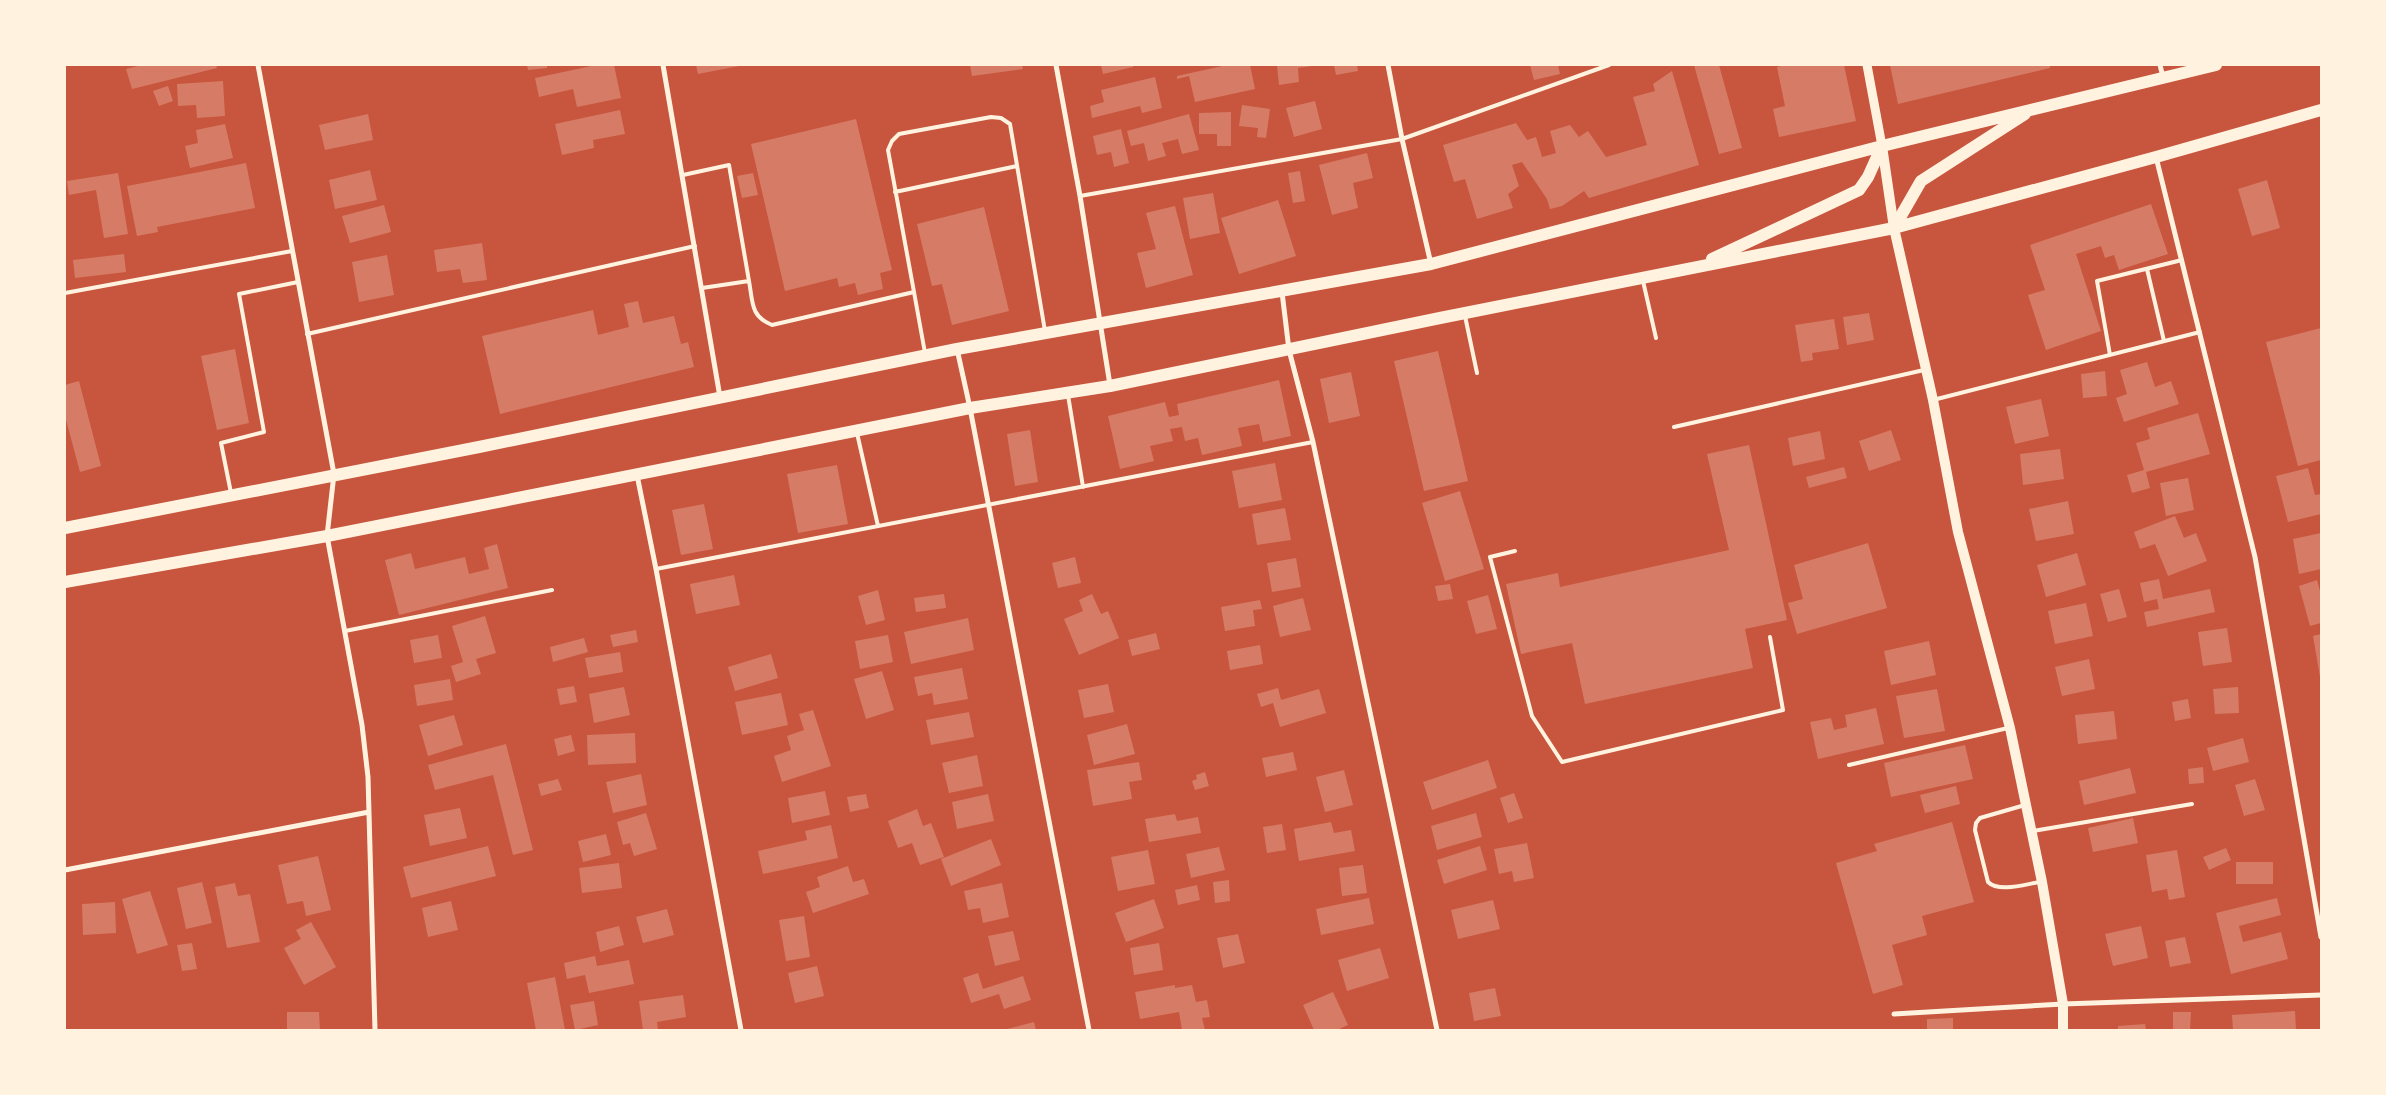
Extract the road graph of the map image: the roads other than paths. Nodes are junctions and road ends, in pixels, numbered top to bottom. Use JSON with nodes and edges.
{"nodes":[{"id":1,"x":258,"y":65,"type":"edge"},
{"id":2,"x":663,"y":65,"type":"edge"},
{"id":3,"x":1056,"y":65,"type":"edge"},
{"id":4,"x":1388,"y":65,"type":"edge"},
{"id":5,"x":1609,"y":65,"type":"edge"},
{"id":6,"x":1867,"y":65,"type":"edge"},
{"id":7,"x":2216,"y":65,"type":"edge"},
{"id":8,"x":2161,"y":71,"type":"edge"},
{"id":9,"x":2034,"y":108,"type":"junction"},
{"id":10,"x":2321,"y":110,"type":"edge"},
{"id":11,"x":1402,"y":139,"type":"junction"},
{"id":12,"x":1882,"y":146,"type":"junction"},
{"id":13,"x":2156,"y":158,"type":"junction"},
{"id":14,"x":1017,"y":166,"type":"junction"},
{"id":15,"x":683,"y":174,"type":"junction"},
{"id":16,"x":896,"y":192,"type":"junction"},
{"id":17,"x":1080,"y":196,"type":"junction"},
{"id":18,"x":1894,"y":228,"type":"junction"},
{"id":19,"x":696,"y":246,"type":"junction"},
{"id":20,"x":292,"y":251,"type":"junction"},
{"id":21,"x":2182,"y":260,"type":"junction"},
{"id":22,"x":1432,"y":264,"type":"junction"},
{"id":23,"x":1696,"y":267,"type":"junction"},
{"id":24,"x":2148,"y":269,"type":"junction"},
{"id":25,"x":1642,"y":279,"type":"junction"},
{"id":26,"x":749,"y":281,"type":"junction"},
{"id":27,"x":298,"y":282,"type":"junction"},
{"id":28,"x":702,"y":288,"type":"junction"},
{"id":29,"x":1282,"y":291,"type":"junction"},
{"id":30,"x":914,"y":292,"type":"junction"},
{"id":31,"x":65,"y":293,"type":"edge"},
{"id":32,"x":1465,"y":313,"type":"junction"},
{"id":33,"x":1102,"y":323,"type":"junction"},
{"id":34,"x":2200,"y":332,"type":"junction"},
{"id":35,"x":1046,"y":333,"type":"junction"},
{"id":36,"x":307,"y":334,"type":"junction"},
{"id":37,"x":1656,"y":338,"type":"dead end"},
{"id":38,"x":2164,"y":342,"type":"junction"},
{"id":39,"x":957,"y":349,"type":"junction"},
{"id":40,"x":1289,"y":350,"type":"junction"},
{"id":41,"x":2110,"y":355,"type":"junction"},
{"id":42,"x":926,"y":356,"type":"junction"},
{"id":43,"x":1926,"y":370,"type":"junction"},
{"id":44,"x":1477,"y":373,"type":"dead end"},
{"id":45,"x":1110,"y":386,"type":"junction"},
{"id":46,"x":1068,"y":392,"type":"junction"},
{"id":47,"x":720,"y":398,"type":"junction"},
{"id":48,"x":1933,"y":400,"type":"junction"},
{"id":49,"x":970,"y":408,"type":"junction"},
{"id":50,"x":1674,"y":427,"type":"dead end"},
{"id":51,"x":857,"y":430,"type":"junction"},
{"id":52,"x":1313,"y":442,"type":"junction"},
{"id":53,"x":334,"y":474,"type":"junction"},
{"id":54,"x":636,"y":474,"type":"junction"},
{"id":55,"x":1083,"y":487,"type":"junction"},
{"id":56,"x":232,"y":495,"type":"junction"},
{"id":57,"x":989,"y":505,"type":"junction"},
{"id":58,"x":878,"y":526,"type":"junction"},
{"id":59,"x":65,"y":528,"type":"edge"},
{"id":60,"x":327,"y":536,"type":"junction"},
{"id":61,"x":1515,"y":552,"type":"dead end"},
{"id":62,"x":656,"y":569,"type":"junction"},
{"id":63,"x":65,"y":582,"type":"edge"},
{"id":64,"x":552,"y":590,"type":"dead end"},
{"id":65,"x":345,"y":631,"type":"junction"},
{"id":66,"x":1770,"y":637,"type":"dead end"},
{"id":67,"x":2010,"y":728,"type":"junction"},
{"id":68,"x":1849,"y":765,"type":"dead end"},
{"id":69,"x":2192,"y":804,"type":"dead end"},
{"id":70,"x":2025,"y":805,"type":"junction"},
{"id":71,"x":369,"y":812,"type":"junction"},
{"id":72,"x":2030,"y":831,"type":"junction"},
{"id":73,"x":65,"y":870,"type":"edge"},
{"id":74,"x":2042,"y":882,"type":"junction"},
{"id":75,"x":2321,"y":937,"type":"edge"},
{"id":76,"x":2321,"y":995,"type":"edge"},
{"id":77,"x":2064,"y":1004,"type":"junction"},
{"id":78,"x":1894,"y":1014,"type":"dead end"},
{"id":79,"x":375,"y":1030,"type":"edge"},
{"id":80,"x":742,"y":1030,"type":"edge"},
{"id":81,"x":1089,"y":1030,"type":"edge"},
{"id":82,"x":1437,"y":1030,"type":"edge"},
{"id":83,"x":2063,"y":1030,"type":"edge"}],
"edges":[{"from":1,"to":20,"type":"street"},
{"from":2,"to":15,"type":"street"},
{"from":3,"to":17,"type":"street"},
{"from":4,"to":11,"type":"street"},
{"from":5,"to":11,"type":"lane"},
{"from":6,"to":12,"type":"street"},
{"from":7,"to":8,"type":"main road"},
{"from":8,"to":9,"type":"main road"},
{"from":9,"to":12,"type":"main road"},
{"from":9,"to":18,"type":"main road"},
{"from":10,"to":13,"type":"main road"},
{"from":11,"to":17,"type":"lane"},
{"from":11,"to":22,"type":"street"},
{"from":12,"to":18,"type":"main road"},
{"from":12,"to":22,"type":"main road"},
{"from":12,"to":23,"type":"main road"},
{"from":13,"to":18,"type":"main road"},
{"from":13,"to":21,"type":"street"},
{"from":14,"to":16,"type":"lane"},
{"from":14,"to":16,"type":"lane"},
{"from":14,"to":35,"type":"lane"},
{"from":15,"to":19,"type":"street"},
{"from":15,"to":26,"type":"lane"},
{"from":16,"to":30,"type":"lane"},
{"from":17,"to":33,"type":"street"},
{"from":18,"to":23,"type":"main road"},
{"from":18,"to":43,"type":"main road"},
{"from":19,"to":28,"type":"street"},
{"from":19,"to":36,"type":"lane"},
{"from":20,"to":27,"type":"street"},
{"from":20,"to":31,"type":"lane"},
{"from":21,"to":24,"type":"lane"},
{"from":21,"to":34,"type":"street"},
{"from":22,"to":29,"type":"main road"},
{"from":23,"to":25,"type":"main road"},
{"from":24,"to":38,"type":"lane"},
{"from":24,"to":41,"type":"lane"},
{"from":25,"to":32,"type":"main road"},
{"from":25,"to":37,"type":"lane"},
{"from":26,"to":28,"type":"lane"},
{"from":26,"to":30,"type":"lane"},
{"from":27,"to":36,"type":"street"},
{"from":27,"to":56,"type":"lane"},
{"from":28,"to":47,"type":"street"},
{"from":29,"to":33,"type":"main road"},
{"from":29,"to":40,"type":"street"},
{"from":30,"to":42,"type":"lane"},
{"from":32,"to":40,"type":"main road"},
{"from":32,"to":44,"type":"lane"},
{"from":33,"to":35,"type":"main road"},
{"from":33,"to":45,"type":"street"},
{"from":34,"to":38,"type":"lane"},
{"from":34,"to":75,"type":"street"},
{"from":35,"to":39,"type":"main road"},
{"from":36,"to":53,"type":"street"},
{"from":38,"to":41,"type":"lane"},
{"from":39,"to":42,"type":"main road"},
{"from":39,"to":49,"type":"street"},
{"from":40,"to":45,"type":"main road"},
{"from":40,"to":52,"type":"street"},
{"from":41,"to":48,"type":"lane"},
{"from":42,"to":47,"type":"main road"},
{"from":43,"to":48,"type":"main road"},
{"from":43,"to":50,"type":"lane"},
{"from":45,"to":46,"type":"main road"},
{"from":46,"to":49,"type":"main road"},
{"from":46,"to":55,"type":"lane"},
{"from":47,"to":53,"type":"main road"},
{"from":48,"to":67,"type":"main road"},
{"from":49,"to":51,"type":"main road"},
{"from":49,"to":57,"type":"street"},
{"from":51,"to":54,"type":"main road"},
{"from":51,"to":58,"type":"lane"},
{"from":52,"to":55,"type":"lane"},
{"from":52,"to":82,"type":"street"},
{"from":53,"to":56,"type":"main road"},
{"from":53,"to":60,"type":"street"},
{"from":54,"to":60,"type":"main road"},
{"from":54,"to":62,"type":"street"},
{"from":55,"to":57,"type":"lane"},
{"from":56,"to":59,"type":"main road"},
{"from":57,"to":58,"type":"lane"},
{"from":57,"to":81,"type":"street"},
{"from":58,"to":62,"type":"lane"},
{"from":60,"to":63,"type":"main road"},
{"from":60,"to":65,"type":"street"},
{"from":61,"to":66,"type":"lane"},
{"from":62,"to":80,"type":"street"},
{"from":64,"to":65,"type":"lane"},
{"from":65,"to":71,"type":"street"},
{"from":67,"to":68,"type":"lane"},
{"from":67,"to":70,"type":"main road"},
{"from":69,"to":72,"type":"lane"},
{"from":70,"to":72,"type":"main road"},
{"from":70,"to":74,"type":"lane"},
{"from":71,"to":73,"type":"street"},
{"from":71,"to":79,"type":"street"},
{"from":72,"to":74,"type":"main road"},
{"from":74,"to":77,"type":"main road"},
{"from":76,"to":77,"type":"street"},
{"from":77,"to":78,"type":"street"},
{"from":77,"to":83,"type":"main road"}]}
